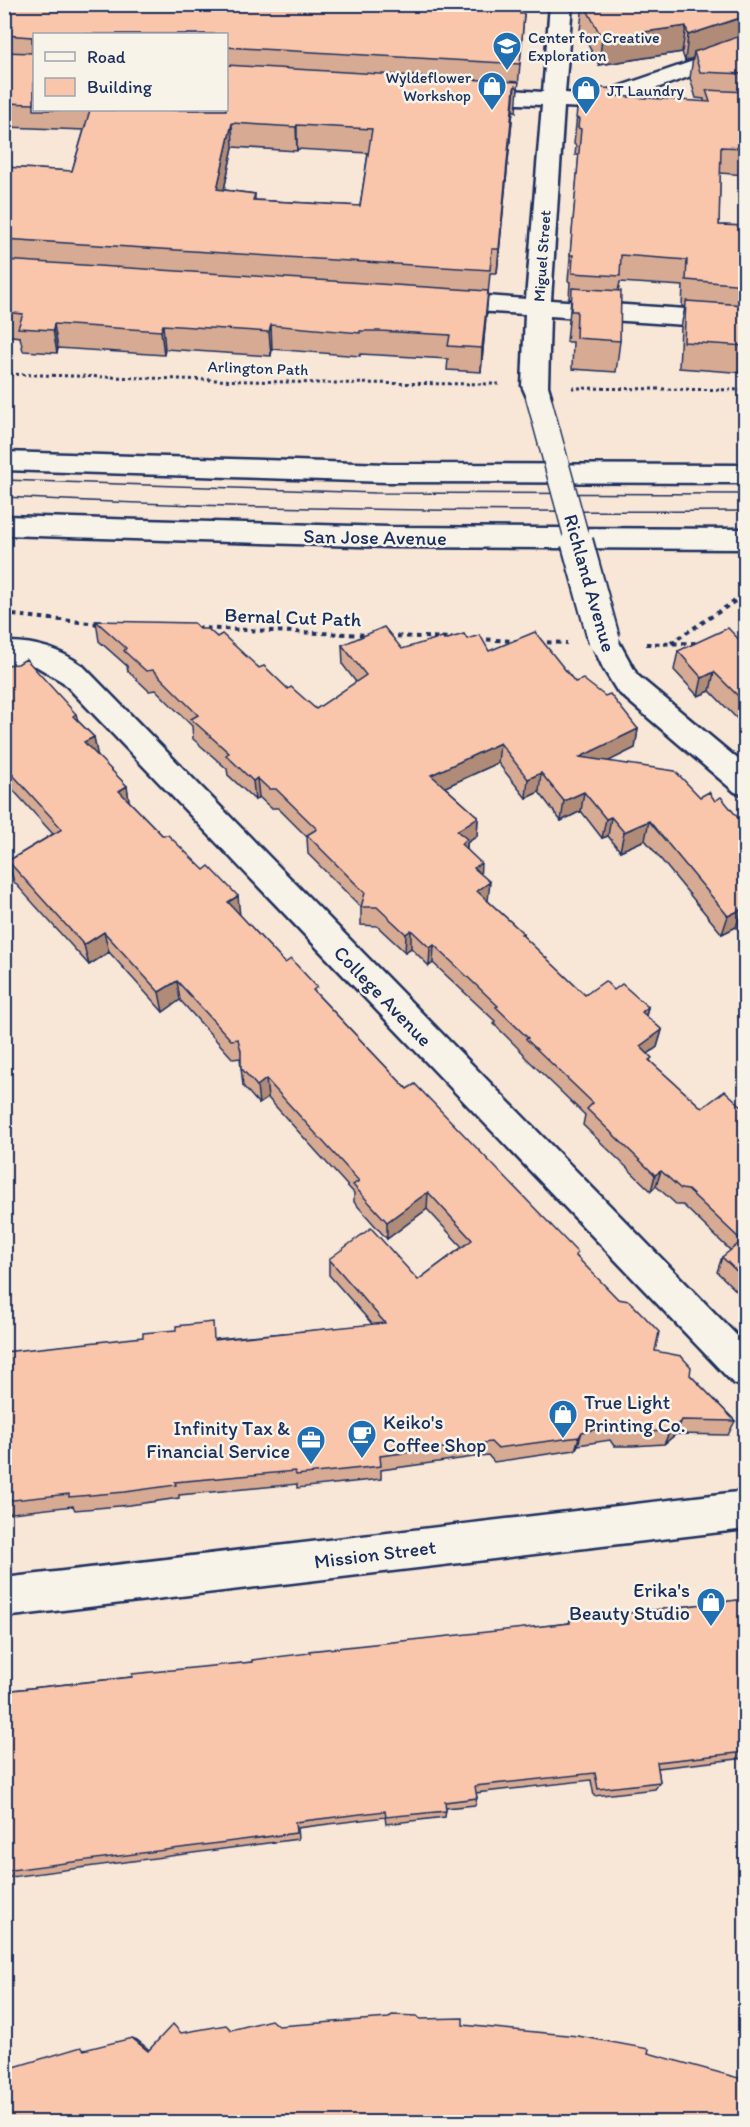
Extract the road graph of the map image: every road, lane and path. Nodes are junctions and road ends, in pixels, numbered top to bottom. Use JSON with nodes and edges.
{"nodes":[{"id":1,"x":561,"y":4,"type":"edge"},
{"id":2,"x":746,"y":49,"type":"edge"},
{"id":3,"x":448,"y":93,"type":"edge"},
{"id":4,"x":554,"y":99,"type":"junction"},
{"id":5,"x":595,"y":101,"type":"junction"},
{"id":6,"x":653,"y":105,"type":"edge"},
{"id":7,"x":420,"y":300,"type":"edge"},
{"id":8,"x":538,"y":307,"type":"junction"},
{"id":9,"x":746,"y":321,"type":"edge"},
{"id":10,"x":4,"y":374,"type":"edge"},
{"id":11,"x":510,"y":384,"type":"dead end"},
{"id":12,"x":563,"y":388,"type":"dead end"},
{"id":13,"x":746,"y":390,"type":"edge"},
{"id":14,"x":4,"y":461,"type":"edge"},
{"id":15,"x":746,"y":474,"type":"edge"},
{"id":16,"x":567,"y":504,"type":"joint"},
{"id":17,"x":4,"y":525,"type":"edge"},
{"id":18,"x":746,"y":539,"type":"edge"},
{"id":19,"x":746,"y":594,"type":"edge"},
{"id":20,"x":4,"y":614,"type":"edge"},
{"id":21,"x":107,"y":624,"type":"edge"},
{"id":22,"x":187,"y":628,"type":"edge"},
{"id":23,"x":462,"y":639,"type":"edge"},
{"id":24,"x":474,"y":639,"type":"edge"},
{"id":25,"x":521,"y":641,"type":"edge"},
{"id":26,"x":735,"y":641,"type":"edge"},
{"id":27,"x":746,"y":641,"type":"edge"},
{"id":28,"x":533,"y":642,"type":"edge"},
{"id":29,"x":703,"y":642,"type":"edge"},
{"id":30,"x":569,"y":643,"type":"dead end"},
{"id":31,"x":643,"y":644,"type":"dead end"},
{"id":32,"x":670,"y":644,"type":"junction"},
{"id":33,"x":4,"y":653,"type":"edge"},
{"id":34,"x":746,"y":784,"type":"edge"},
{"id":35,"x":746,"y":1371,"type":"edge"},
{"id":36,"x":746,"y":1510,"type":"edge"},
{"id":37,"x":4,"y":1598,"type":"edge"}],
"edges":[{"from":1,"to":4,"type":"street","name":"Miguel Street"},
{"from":2,"to":5,"type":"street"},
{"from":3,"to":4,"type":"street"},
{"from":4,"to":5,"type":"street"},
{"from":4,"to":8,"type":"street","name":"Miguel Street"},
{"from":5,"to":6,"type":"street"},
{"from":7,"to":8,"type":"street"},
{"from":8,"to":9,"type":"street"},
{"from":8,"to":16,"type":"street","name":"Miguel Street","bridge":true},
{"from":10,"to":11,"type":"path","name":"Arlington Path"},
{"from":12,"to":13,"type":"path"},
{"from":14,"to":15,"type":"street"},
{"from":16,"to":34,"type":"street","name":"Richland Avenue","bridge":true},
{"from":17,"to":18,"type":"street","name":"San Jose Avenue"},
{"from":19,"to":32,"type":"path"},
{"from":20,"to":21,"type":"path"},
{"from":22,"to":23,"type":"path","name":"Bernal Cut Path"},
{"from":24,"to":25,"type":"path"},
{"from":26,"to":27,"type":"path"},
{"from":28,"to":30,"type":"path"},
{"from":29,"to":32,"type":"path"},
{"from":31,"to":32,"type":"path"},
{"from":33,"to":35,"type":"street","name":"College Avenue"},
{"from":36,"to":37,"type":"street","name":"Mission Street"}]}
